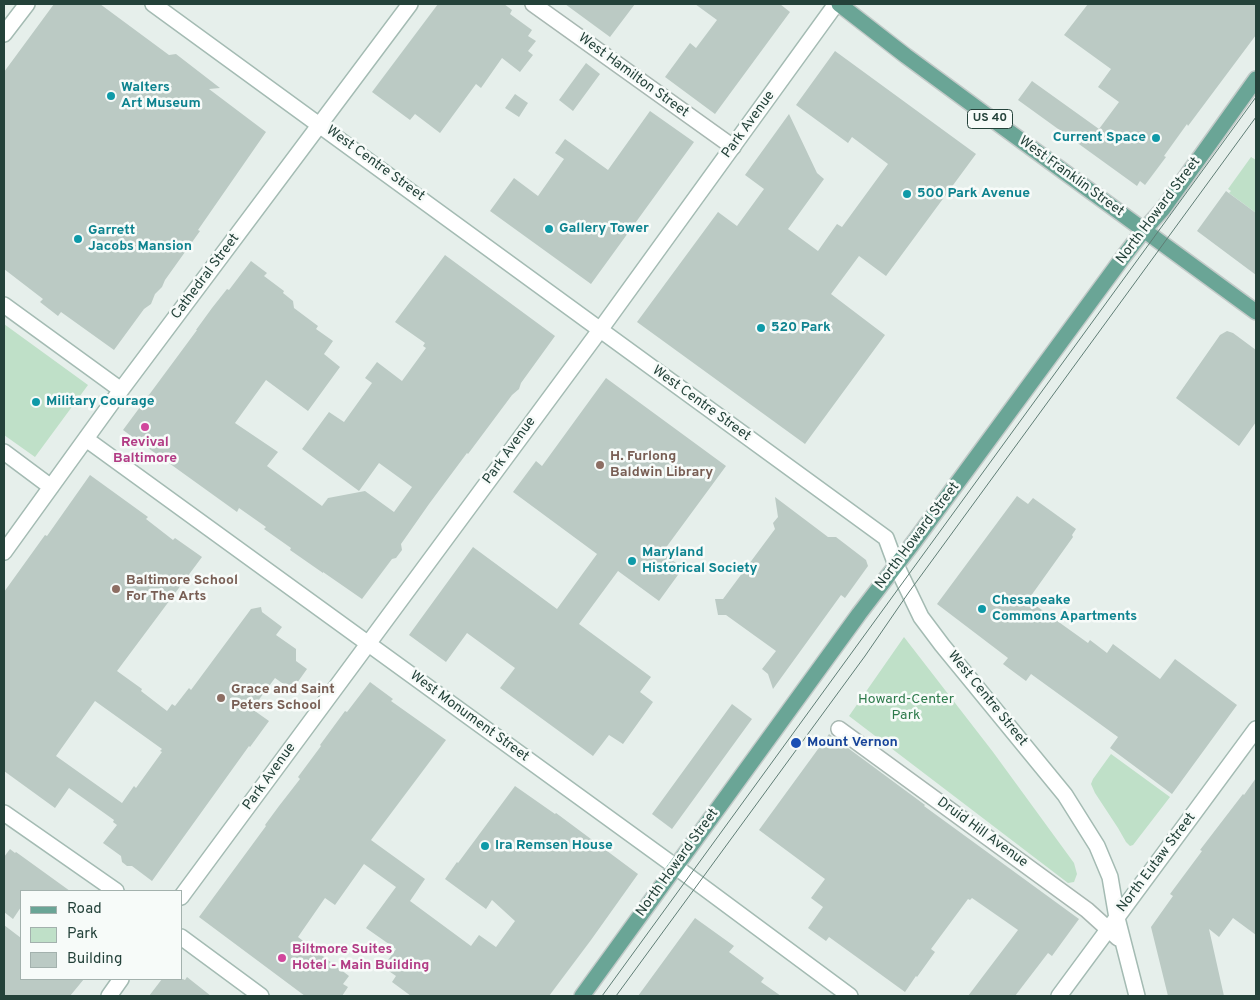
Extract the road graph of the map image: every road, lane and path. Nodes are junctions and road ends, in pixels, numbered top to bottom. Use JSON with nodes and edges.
{"nodes":[{"id":1,"x":27,"y":4,"type":"edge"},
{"id":2,"x":153,"y":4,"type":"edge"},
{"id":3,"x":410,"y":4,"type":"edge"},
{"id":4,"x":533,"y":4,"type":"edge"},
{"id":5,"x":837,"y":4,"type":"edge"},
{"id":6,"x":4,"y":34,"type":"edge"},
{"id":7,"x":1256,"y":78,"type":"edge"},
{"id":8,"x":320,"y":124,"type":"junction"},
{"id":9,"x":733,"y":147,"type":"junction"},
{"id":10,"x":1144,"y":230,"type":"junction"},
{"id":11,"x":4,"y":305,"type":"edge"},
{"id":12,"x":1256,"y":312,"type":"edge"},
{"id":13,"x":600,"y":330,"type":"junction"},
{"id":14,"x":121,"y":390,"type":"junction"},
{"id":15,"x":86,"y":439,"type":"junction"},
{"id":16,"x":4,"y":452,"type":"edge"},
{"id":17,"x":51,"y":487,"type":"junction"},
{"id":18,"x":4,"y":552,"type":"edge"},
{"id":19,"x":896,"y":565,"type":"junction"},
{"id":20,"x":368,"y":644,"type":"junction"},
{"id":21,"x":839,"y":729,"type":"dead end"},
{"id":22,"x":1256,"y":729,"type":"edge"},
{"id":23,"x":4,"y":813,"type":"edge"},
{"id":24,"x":676,"y":867,"type":"junction"},
{"id":25,"x":115,"y":890,"type":"edge"},
{"id":26,"x":182,"y":896,"type":"edge"},
{"id":27,"x":1112,"y":924,"type":"junction"},
{"id":28,"x":182,"y":938,"type":"edge"},
{"id":29,"x":121,"y":980,"type":"edge"},
{"id":30,"x":841,"y":994,"type":"edge"},
{"id":31,"x":109,"y":996,"type":"edge"},
{"id":32,"x":261,"y":996,"type":"edge"},
{"id":33,"x":582,"y":996,"type":"edge"},
{"id":34,"x":1059,"y":996,"type":"edge"},
{"id":35,"x":1137,"y":996,"type":"edge"}],
"edges":[{"from":1,"to":6,"type":"street"},
{"from":2,"to":8,"type":"street","name":"West Centre Street"},
{"from":3,"to":8,"type":"street","name":"Cathedral Street"},
{"from":4,"to":9,"type":"street","name":"West Hamilton Street"},
{"from":5,"to":9,"type":"street","name":"Park Avenue"},
{"from":5,"to":10,"type":"main road","name":"West Franklin Street","number":"US 40"},
{"from":7,"to":10,"type":"main road","name":"North Howard Street"},
{"from":8,"to":13,"type":"street","name":"West Centre Street"},
{"from":8,"to":14,"type":"street","name":"Cathedral Street"},
{"from":9,"to":13,"type":"street","name":"Park Avenue"},
{"from":10,"to":12,"type":"main road","name":"West Franklin Street","number":"US 40"},
{"from":10,"to":19,"type":"main road","name":"North Howard Street"},
{"from":11,"to":14,"type":"street"},
{"from":13,"to":19,"type":"street","name":"West Centre Street"},
{"from":13,"to":20,"type":"street","name":"Park Avenue"},
{"from":14,"to":15,"type":"street","name":"Cathedral Street"},
{"from":15,"to":17,"type":"street","name":"Cathedral Street"},
{"from":15,"to":20,"type":"street","name":"West Monument Street"},
{"from":16,"to":17,"type":"street"},
{"from":17,"to":18,"type":"street","name":"Cathedral Street"},
{"from":19,"to":24,"type":"main road","name":"North Howard Street"},
{"from":19,"to":27,"type":"street","name":"West Centre Street"},
{"from":20,"to":24,"type":"street","name":"West Monument Street"},
{"from":20,"to":26,"type":"street","name":"Park Avenue"},
{"from":21,"to":27,"type":"street","name":"Druid Hill Avenue"},
{"from":22,"to":27,"type":"street","name":"North Eutaw Street"},
{"from":23,"to":25,"type":"street"},
{"from":24,"to":30,"type":"street","name":"West Monument Street"},
{"from":24,"to":33,"type":"main road","name":"North Howard Street"},
{"from":27,"to":34,"type":"street","name":"North Eutaw Street"},
{"from":27,"to":35,"type":"street"},
{"from":28,"to":32,"type":"street"},
{"from":29,"to":31,"type":"street"}]}
